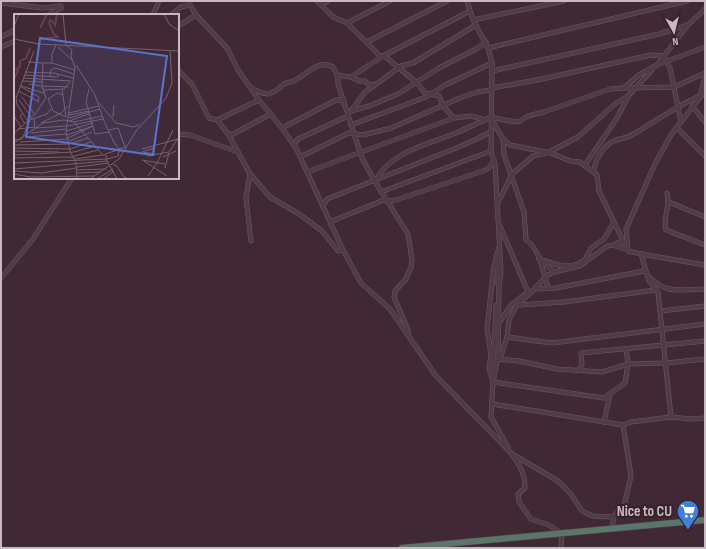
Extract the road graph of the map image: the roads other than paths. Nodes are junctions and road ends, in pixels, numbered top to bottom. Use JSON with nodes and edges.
{"nodes":[{"id":1,"x":159,"y":1,"type":"edge"},
{"id":2,"x":317,"y":1,"type":"edge"},
{"id":3,"x":328,"y":1,"type":"edge"},
{"id":4,"x":390,"y":1,"type":"edge"},
{"id":5,"x":447,"y":1,"type":"edge"},
{"id":6,"x":467,"y":1,"type":"edge"},
{"id":7,"x":564,"y":1,"type":"edge"},
{"id":8,"x":687,"y":1,"type":"edge"},
{"id":9,"x":1,"y":3,"type":"edge"},
{"id":10,"x":191,"y":3,"type":"edge"},
{"id":11,"x":321,"y":5,"type":"junction"},
{"id":12,"x":704,"y":10,"type":"edge"},
{"id":13,"x":470,"y":11,"type":"junction"},
{"id":14,"x":50,"y":14,"type":"edge"},
{"id":15,"x":153,"y":14,"type":"edge"},
{"id":16,"x":172,"y":14,"type":"edge"},
{"id":17,"x":196,"y":15,"type":"junction"},
{"id":18,"x":473,"y":20,"type":"junction"},
{"id":19,"x":347,"y":23,"type":"junction"},
{"id":20,"x":179,"y":25,"type":"edge"},
{"id":21,"x":476,"y":25,"type":"junction"},
{"id":22,"x":688,"y":25,"type":"junction"},
{"id":23,"x":14,"y":30,"type":"edge"},
{"id":24,"x":1,"y":36,"type":"edge"},
{"id":25,"x":14,"y":41,"type":"edge"},
{"id":26,"x":367,"y":42,"type":"junction"},
{"id":27,"x":486,"y":42,"type":"junction"},
{"id":28,"x":1,"y":47,"type":"edge"},
{"id":29,"x":705,"y":47,"type":"edge"},
{"id":30,"x":488,"y":48,"type":"junction"},
{"id":31,"x":383,"y":56,"type":"junction"},
{"id":32,"x":664,"y":56,"type":"junction"},
{"id":33,"x":667,"y":60,"type":"junction"},
{"id":34,"x":492,"y":63,"type":"junction"},
{"id":35,"x":657,"y":65,"type":"junction"},
{"id":36,"x":399,"y":68,"type":"junction"},
{"id":37,"x":179,"y":71,"type":"edge"},
{"id":38,"x":492,"y":71,"type":"junction"},
{"id":39,"x":705,"y":74,"type":"edge"},
{"id":40,"x":337,"y":75,"type":"junction"},
{"id":41,"x":351,"y":77,"type":"junction"},
{"id":42,"x":417,"y":83,"type":"junction"},
{"id":43,"x":375,"y":85,"type":"junction"},
{"id":44,"x":249,"y":86,"type":"junction"},
{"id":45,"x":637,"y":87,"type":"junction"},
{"id":46,"x":674,"y":87,"type":"junction"},
{"id":47,"x":624,"y":88,"type":"junction"},
{"id":48,"x":491,"y":89,"type":"junction"},
{"id":49,"x":705,"y":91,"type":"edge"},
{"id":50,"x":430,"y":94,"type":"junction"},
{"id":51,"x":629,"y":95,"type":"junction"},
{"id":52,"x":700,"y":96,"type":"junction"},
{"id":53,"x":258,"y":100,"type":"junction"},
{"id":54,"x":344,"y":100,"type":"junction"},
{"id":55,"x":443,"y":106,"type":"junction"},
{"id":56,"x":692,"y":106,"type":"junction"},
{"id":57,"x":678,"y":107,"type":"junction"},
{"id":58,"x":349,"y":113,"type":"junction"},
{"id":59,"x":271,"y":114,"type":"junction"},
{"id":60,"x":490,"y":117,"type":"junction"},
{"id":61,"x":454,"y":118,"type":"junction"},
{"id":62,"x":217,"y":120,"type":"junction"},
{"id":63,"x":485,"y":120,"type":"junction"},
{"id":64,"x":681,"y":122,"type":"junction"},
{"id":65,"x":705,"y":122,"type":"edge"},
{"id":66,"x":351,"y":125,"type":"junction"},
{"id":67,"x":282,"y":128,"type":"junction"},
{"id":68,"x":677,"y":128,"type":"junction"},
{"id":69,"x":490,"y":132,"type":"junction"},
{"id":70,"x":179,"y":134,"type":"edge"},
{"id":71,"x":228,"y":134,"type":"junction"},
{"id":72,"x":355,"y":134,"type":"junction"},
{"id":73,"x":503,"y":139,"type":"junction"},
{"id":74,"x":294,"y":145,"type":"junction"},
{"id":75,"x":490,"y":151,"type":"junction"},
{"id":76,"x":238,"y":152,"type":"junction"},
{"id":77,"x":360,"y":152,"type":"junction"},
{"id":78,"x":547,"y":153,"type":"junction"},
{"id":79,"x":705,"y":156,"type":"edge"},
{"id":80,"x":300,"y":157,"type":"junction"},
{"id":81,"x":494,"y":160,"type":"junction"},
{"id":82,"x":585,"y":165,"type":"junction"},
{"id":83,"x":307,"y":172,"type":"junction"},
{"id":84,"x":594,"y":172,"type":"junction"},
{"id":85,"x":250,"y":174,"type":"junction"},
{"id":86,"x":512,"y":174,"type":"junction"},
{"id":87,"x":71,"y":179,"type":"edge"},
{"id":88,"x":375,"y":179,"type":"junction"},
{"id":89,"x":381,"y":192,"type":"junction"},
{"id":90,"x":667,"y":193,"type":"dead end"},
{"id":91,"x":386,"y":201,"type":"junction"},
{"id":92,"x":670,"y":202,"type":"junction"},
{"id":93,"x":496,"y":205,"type":"junction"},
{"id":94,"x":323,"y":206,"type":"junction"},
{"id":95,"x":705,"y":217,"type":"edge"},
{"id":96,"x":498,"y":221,"type":"junction"},
{"id":97,"x":614,"y":222,"type":"junction"},
{"id":98,"x":331,"y":225,"type":"junction"},
{"id":99,"x":251,"y":241,"type":"dead end"},
{"id":100,"x":622,"y":241,"type":"junction"},
{"id":101,"x":500,"y":243,"type":"junction"},
{"id":102,"x":613,"y":245,"type":"junction"},
{"id":103,"x":705,"y":245,"type":"edge"},
{"id":104,"x":499,"y":248,"type":"junction"},
{"id":105,"x":343,"y":250,"type":"junction"},
{"id":106,"x":641,"y":254,"type":"junction"},
{"id":107,"x":539,"y":258,"type":"junction"},
{"id":108,"x":705,"y":265,"type":"edge"},
{"id":109,"x":554,"y":272,"type":"junction"},
{"id":110,"x":647,"y":276,"type":"junction"},
{"id":111,"x":1,"y":278,"type":"edge"},
{"id":112,"x":546,"y":279,"type":"junction"},
{"id":113,"x":548,"y":287,"type":"junction"},
{"id":114,"x":535,"y":289,"type":"junction"},
{"id":115,"x":705,"y":289,"type":"edge"},
{"id":116,"x":656,"y":290,"type":"junction"},
{"id":117,"x":528,"y":292,"type":"junction"},
{"id":118,"x":517,"y":305,"type":"junction"},
{"id":119,"x":705,"y":306,"type":"edge"},
{"id":120,"x":660,"y":311,"type":"junction"},
{"id":121,"x":499,"y":324,"type":"junction"},
{"id":122,"x":705,"y":324,"type":"edge"},
{"id":123,"x":662,"y":329,"type":"junction"},
{"id":124,"x":408,"y":335,"type":"junction"},
{"id":125,"x":507,"y":337,"type":"junction"},
{"id":126,"x":705,"y":341,"type":"edge"},
{"id":127,"x":664,"y":345,"type":"junction"},
{"id":128,"x":626,"y":350,"type":"junction"},
{"id":129,"x":499,"y":359,"type":"junction"},
{"id":130,"x":705,"y":359,"type":"edge"},
{"id":131,"x":666,"y":363,"type":"junction"},
{"id":132,"x":628,"y":364,"type":"junction"},
{"id":133,"x":579,"y":370,"type":"junction"},
{"id":134,"x":493,"y":382,"type":"junction"},
{"id":135,"x":610,"y":394,"type":"junction"},
{"id":136,"x":492,"y":405,"type":"junction"},
{"id":137,"x":671,"y":417,"type":"junction"},
{"id":138,"x":705,"y":418,"type":"edge"},
{"id":139,"x":604,"y":422,"type":"junction"},
{"id":140,"x":623,"y":425,"type":"junction"},
{"id":141,"x":512,"y":454,"type":"junction"},
{"id":142,"x":613,"y":517,"type":"junction"},
{"id":143,"x":705,"y":520,"type":"edge"},
{"id":144,"x":612,"y":529,"type":"junction"},
{"id":145,"x":562,"y":534,"type":"junction"},
{"id":146,"x":402,"y":548,"type":"edge"},
{"id":147,"x":561,"y":548,"type":"edge"}],
"edges":[{"from":1,"to":15,"type":"street"},
{"from":2,"to":11,"type":"street"},
{"from":3,"to":11,"type":"street"},
{"from":4,"to":19,"type":"street"},
{"from":5,"to":26,"type":"street"},
{"from":6,"to":13,"type":"street"},
{"from":7,"to":18,"type":"street"},
{"from":8,"to":30,"type":"street"},
{"from":9,"to":14,"type":"street"},
{"from":10,"to":16,"type":"street"},
{"from":10,"to":17,"type":"street"},
{"from":11,"to":19,"type":"street"},
{"from":12,"to":22,"type":"street"},
{"from":13,"to":18,"type":"street"},
{"from":13,"to":31,"type":"street"},
{"from":17,"to":20,"type":"street"},
{"from":17,"to":44,"type":"street"},
{"from":18,"to":21,"type":"street"},
{"from":19,"to":26,"type":"street"},
{"from":21,"to":27,"type":"street"},
{"from":21,"to":36,"type":"street"},
{"from":22,"to":32,"type":"street"},
{"from":22,"to":38,"type":"street"},
{"from":23,"to":24,"type":"street"},
{"from":25,"to":28,"type":"street"},
{"from":26,"to":31,"type":"street"},
{"from":27,"to":30,"type":"street"},
{"from":27,"to":42,"type":"street"},
{"from":29,"to":33,"type":"street"},
{"from":30,"to":34,"type":"street"},
{"from":31,"to":36,"type":"street"},
{"from":31,"to":41,"type":"street"},
{"from":32,"to":33,"type":"street"},
{"from":32,"to":35,"type":"street"},
{"from":32,"to":48,"type":"street"},
{"from":33,"to":35,"type":"street"},
{"from":33,"to":46,"type":"street"},
{"from":34,"to":38,"type":"street"},
{"from":34,"to":50,"type":"street"},
{"from":35,"to":45,"type":"street"},
{"from":35,"to":47,"type":"street"},
{"from":36,"to":42,"type":"street"},
{"from":36,"to":43,"type":"street"},
{"from":37,"to":62,"type":"street"},
{"from":38,"to":48,"type":"street"},
{"from":39,"to":46,"type":"street"},
{"from":39,"to":52,"type":"street"},
{"from":40,"to":41,"type":"street"},
{"from":40,"to":44,"type":"street"},
{"from":40,"to":54,"type":"street"},
{"from":41,"to":43,"type":"street"},
{"from":42,"to":50,"type":"street"},
{"from":42,"to":58,"type":"street"},
{"from":43,"to":58,"type":"street"},
{"from":44,"to":53,"type":"street"},
{"from":45,"to":46,"type":"street"},
{"from":45,"to":47,"type":"street"},
{"from":45,"to":51,"type":"street"},
{"from":46,"to":57,"type":"street"},
{"from":47,"to":60,"type":"street"},
{"from":48,"to":55,"type":"street"},
{"from":48,"to":60,"type":"street"},
{"from":49,"to":52,"type":"street"},
{"from":50,"to":55,"type":"street"},
{"from":50,"to":66,"type":"street"},
{"from":51,"to":78,"type":"street"},
{"from":51,"to":82,"type":"street"},
{"from":52,"to":56,"type":"street"},
{"from":52,"to":57,"type":"street"},
{"from":53,"to":59,"type":"street"},
{"from":53,"to":62,"type":"street"},
{"from":54,"to":58,"type":"street"},
{"from":54,"to":67,"type":"street"},
{"from":55,"to":61,"type":"street"},
{"from":55,"to":72,"type":"street"},
{"from":56,"to":64,"type":"street"},
{"from":56,"to":65,"type":"street"},
{"from":57,"to":64,"type":"street"},
{"from":57,"to":84,"type":"street"},
{"from":58,"to":66,"type":"street"},
{"from":58,"to":74,"type":"street"},
{"from":59,"to":67,"type":"street"},
{"from":59,"to":71,"type":"street"},
{"from":60,"to":63,"type":"street"},
{"from":60,"to":69,"type":"street"},
{"from":60,"to":73,"type":"street"},
{"from":61,"to":63,"type":"street"},
{"from":61,"to":77,"type":"street"},
{"from":62,"to":71,"type":"street"},
{"from":63,"to":88,"type":"street"},
{"from":64,"to":68,"type":"street"},
{"from":66,"to":72,"type":"street"},
{"from":67,"to":74,"type":"street"},
{"from":68,"to":79,"type":"street"},
{"from":68,"to":106,"type":"street"},
{"from":69,"to":75,"type":"street"},
{"from":69,"to":88,"type":"street"},
{"from":70,"to":76,"type":"street"},
{"from":71,"to":76,"type":"street"},
{"from":72,"to":77,"type":"street"},
{"from":72,"to":80,"type":"street"},
{"from":73,"to":78,"type":"street"},
{"from":73,"to":86,"type":"street"},
{"from":74,"to":80,"type":"street"},
{"from":75,"to":81,"type":"street"},
{"from":75,"to":89,"type":"street"},
{"from":76,"to":85,"type":"street"},
{"from":77,"to":83,"type":"street"},
{"from":77,"to":88,"type":"street"},
{"from":78,"to":82,"type":"street"},
{"from":78,"to":86,"type":"street"},
{"from":80,"to":83,"type":"street"},
{"from":81,"to":91,"type":"street"},
{"from":81,"to":93,"type":"street"},
{"from":82,"to":84,"type":"street"},
{"from":83,"to":94,"type":"street"},
{"from":84,"to":97,"type":"street"},
{"from":85,"to":99,"type":"street"},
{"from":85,"to":105,"type":"street"},
{"from":86,"to":93,"type":"street"},
{"from":86,"to":107,"type":"street"},
{"from":87,"to":111,"type":"street"},
{"from":88,"to":89,"type":"street"},
{"from":88,"to":94,"type":"street"},
{"from":89,"to":91,"type":"street"},
{"from":90,"to":92,"type":"street"},
{"from":91,"to":98,"type":"street"},
{"from":91,"to":124,"type":"street"},
{"from":92,"to":95,"type":"street"},
{"from":92,"to":103,"type":"street"},
{"from":93,"to":96,"type":"street"},
{"from":94,"to":98,"type":"street"},
{"from":96,"to":101,"type":"street"},
{"from":96,"to":117,"type":"street"},
{"from":97,"to":100,"type":"street"},
{"from":97,"to":107,"type":"street"},
{"from":98,"to":105,"type":"street"},
{"from":100,"to":102,"type":"street"},
{"from":100,"to":102,"type":"street"},
{"from":101,"to":104,"type":"street"},
{"from":101,"to":121,"type":"street"},
{"from":102,"to":109,"type":"street"},
{"from":104,"to":134,"type":"street"},
{"from":104,"to":134,"type":"street"},
{"from":105,"to":124,"type":"street"},
{"from":106,"to":108,"type":"street"},
{"from":106,"to":110,"type":"street"},
{"from":107,"to":109,"type":"street"},
{"from":107,"to":112,"type":"street"},
{"from":109,"to":112,"type":"street"},
{"from":110,"to":113,"type":"street"},
{"from":110,"to":115,"type":"street"},
{"from":110,"to":116,"type":"street"},
{"from":112,"to":113,"type":"street"},
{"from":112,"to":114,"type":"street"},
{"from":113,"to":114,"type":"street"},
{"from":114,"to":117,"type":"street"},
{"from":114,"to":118,"type":"street"},
{"from":116,"to":118,"type":"street"},
{"from":116,"to":120,"type":"street"},
{"from":117,"to":121,"type":"street"},
{"from":118,"to":125,"type":"street"},
{"from":119,"to":120,"type":"street"},
{"from":120,"to":123,"type":"street"},
{"from":121,"to":129,"type":"street"},
{"from":122,"to":123,"type":"street"},
{"from":123,"to":125,"type":"street"},
{"from":123,"to":127,"type":"street"},
{"from":124,"to":141,"type":"street"},
{"from":125,"to":129,"type":"street"},
{"from":126,"to":127,"type":"street"},
{"from":127,"to":128,"type":"street"},
{"from":127,"to":131,"type":"street"},
{"from":128,"to":132,"type":"street"},
{"from":128,"to":133,"type":"street"},
{"from":129,"to":133,"type":"street"},
{"from":129,"to":134,"type":"street"},
{"from":130,"to":131,"type":"street"},
{"from":131,"to":132,"type":"street"},
{"from":131,"to":137,"type":"street"},
{"from":132,"to":133,"type":"street"},
{"from":132,"to":135,"type":"street"},
{"from":134,"to":135,"type":"street"},
{"from":134,"to":136,"type":"street"},
{"from":135,"to":139,"type":"street"},
{"from":136,"to":139,"type":"street"},
{"from":136,"to":141,"type":"street"},
{"from":137,"to":138,"type":"street"},
{"from":137,"to":140,"type":"street"},
{"from":139,"to":140,"type":"street"},
{"from":140,"to":142,"type":"street"},
{"from":141,"to":142,"type":"street"},
{"from":141,"to":145,"type":"street"},
{"from":142,"to":144,"type":"street"},
{"from":143,"to":144,"type":"highway"},
{"from":144,"to":145,"type":"highway"},
{"from":145,"to":146,"type":"highway"},
{"from":145,"to":147,"type":"street"}]}
